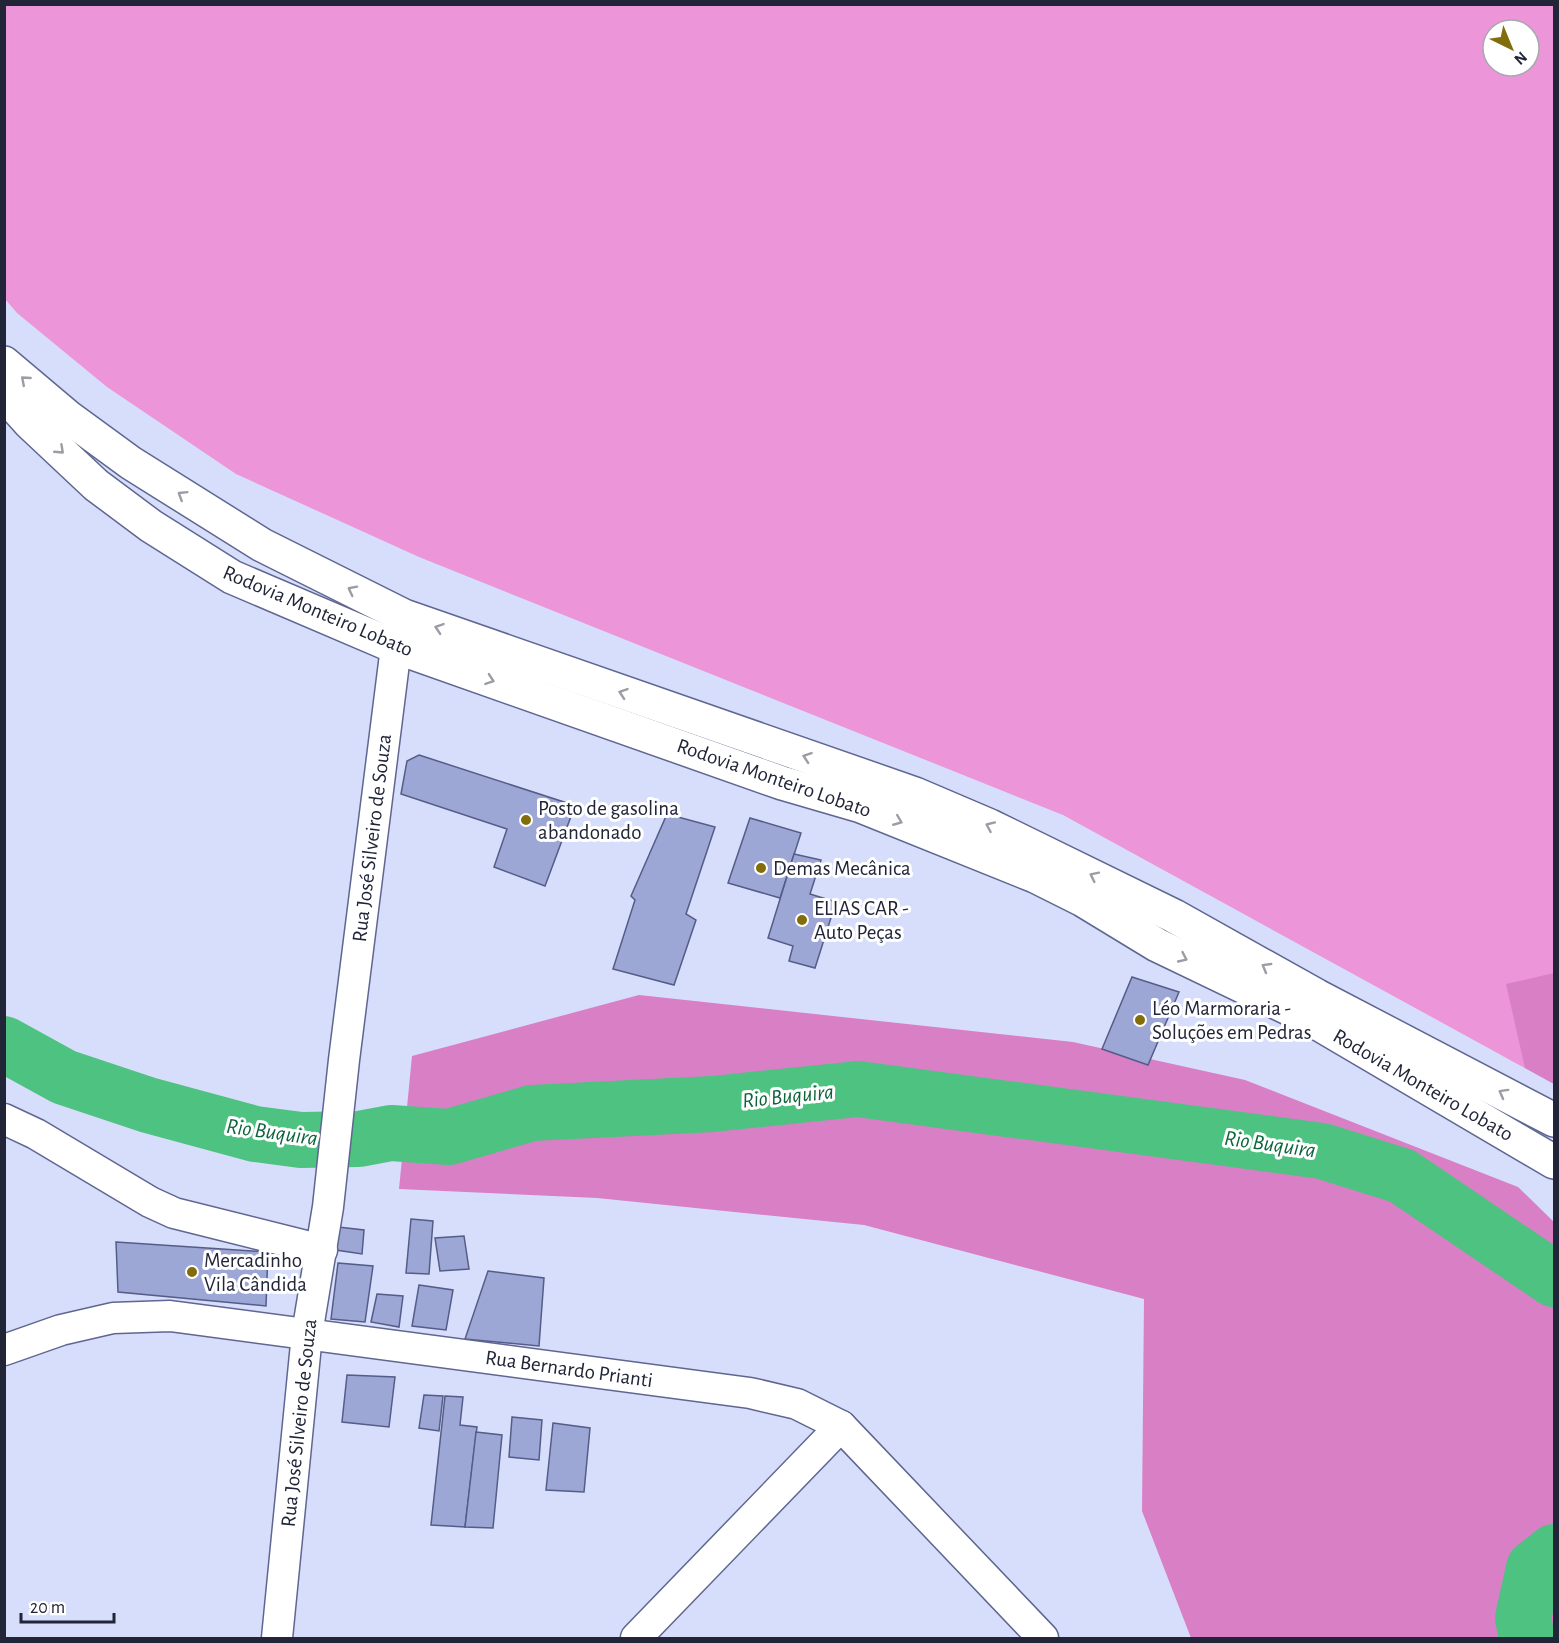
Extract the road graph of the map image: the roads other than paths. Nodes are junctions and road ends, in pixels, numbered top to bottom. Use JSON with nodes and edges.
{"nodes":[{"id":1,"x":4,"y":363,"type":"edge"},
{"id":2,"x":4,"y":394,"type":"edge"},
{"id":3,"x":400,"y":632,"type":"junction"},
{"id":4,"x":1549,"y":1115,"type":"edge"},
{"id":5,"x":4,"y":1119,"type":"edge"},
{"id":6,"x":1514,"y":1139,"type":"junction"},
{"id":7,"x":1554,"y":1151,"type":"edge"},
{"id":8,"x":1554,"y":1162,"type":"edge"},
{"id":9,"x":322,"y":1250,"type":"junction"},
{"id":10,"x":307,"y":1334,"type":"junction"},
{"id":11,"x":4,"y":1350,"type":"edge"},
{"id":12,"x":840,"y":1426,"type":"junction"},
{"id":13,"x":276,"y":1638,"type":"edge"},
{"id":14,"x":636,"y":1638,"type":"edge"},
{"id":15,"x":1043,"y":1638,"type":"edge"}],
"edges":[{"from":3,"to":1,"type":"main road","name":"Rodovia Monteiro Lobato","one_way":true},
{"from":2,"to":3,"type":"main road","name":"Rodovia Monteiro Lobato","one_way":true},
{"from":4,"to":3,"type":"main road","name":"Rodovia Monteiro Lobato","one_way":true},
{"from":3,"to":6,"type":"main road","name":"Rodovia Monteiro Lobato","one_way":true},
{"from":3,"to":9,"type":"street","name":"Rua José Silveiro de Souza"},
{"from":5,"to":9,"type":"street"},
{"from":6,"to":7,"type":"main road"},
{"from":6,"to":8,"type":"main road","name":"Rodovia Monteiro Lobato"},
{"from":9,"to":10,"type":"street","name":"Rua José Silveiro de Souza"},
{"from":10,"to":11,"type":"street","name":"Rua Bernardo Prianti"},
{"from":10,"to":12,"type":"street","name":"Rua Bernardo Prianti"},
{"from":10,"to":13,"type":"street","name":"Rua José Silveiro de Souza"},
{"from":12,"to":14,"type":"street"},
{"from":12,"to":15,"type":"street","name":"Rua Bernardo Prianti"}]}
